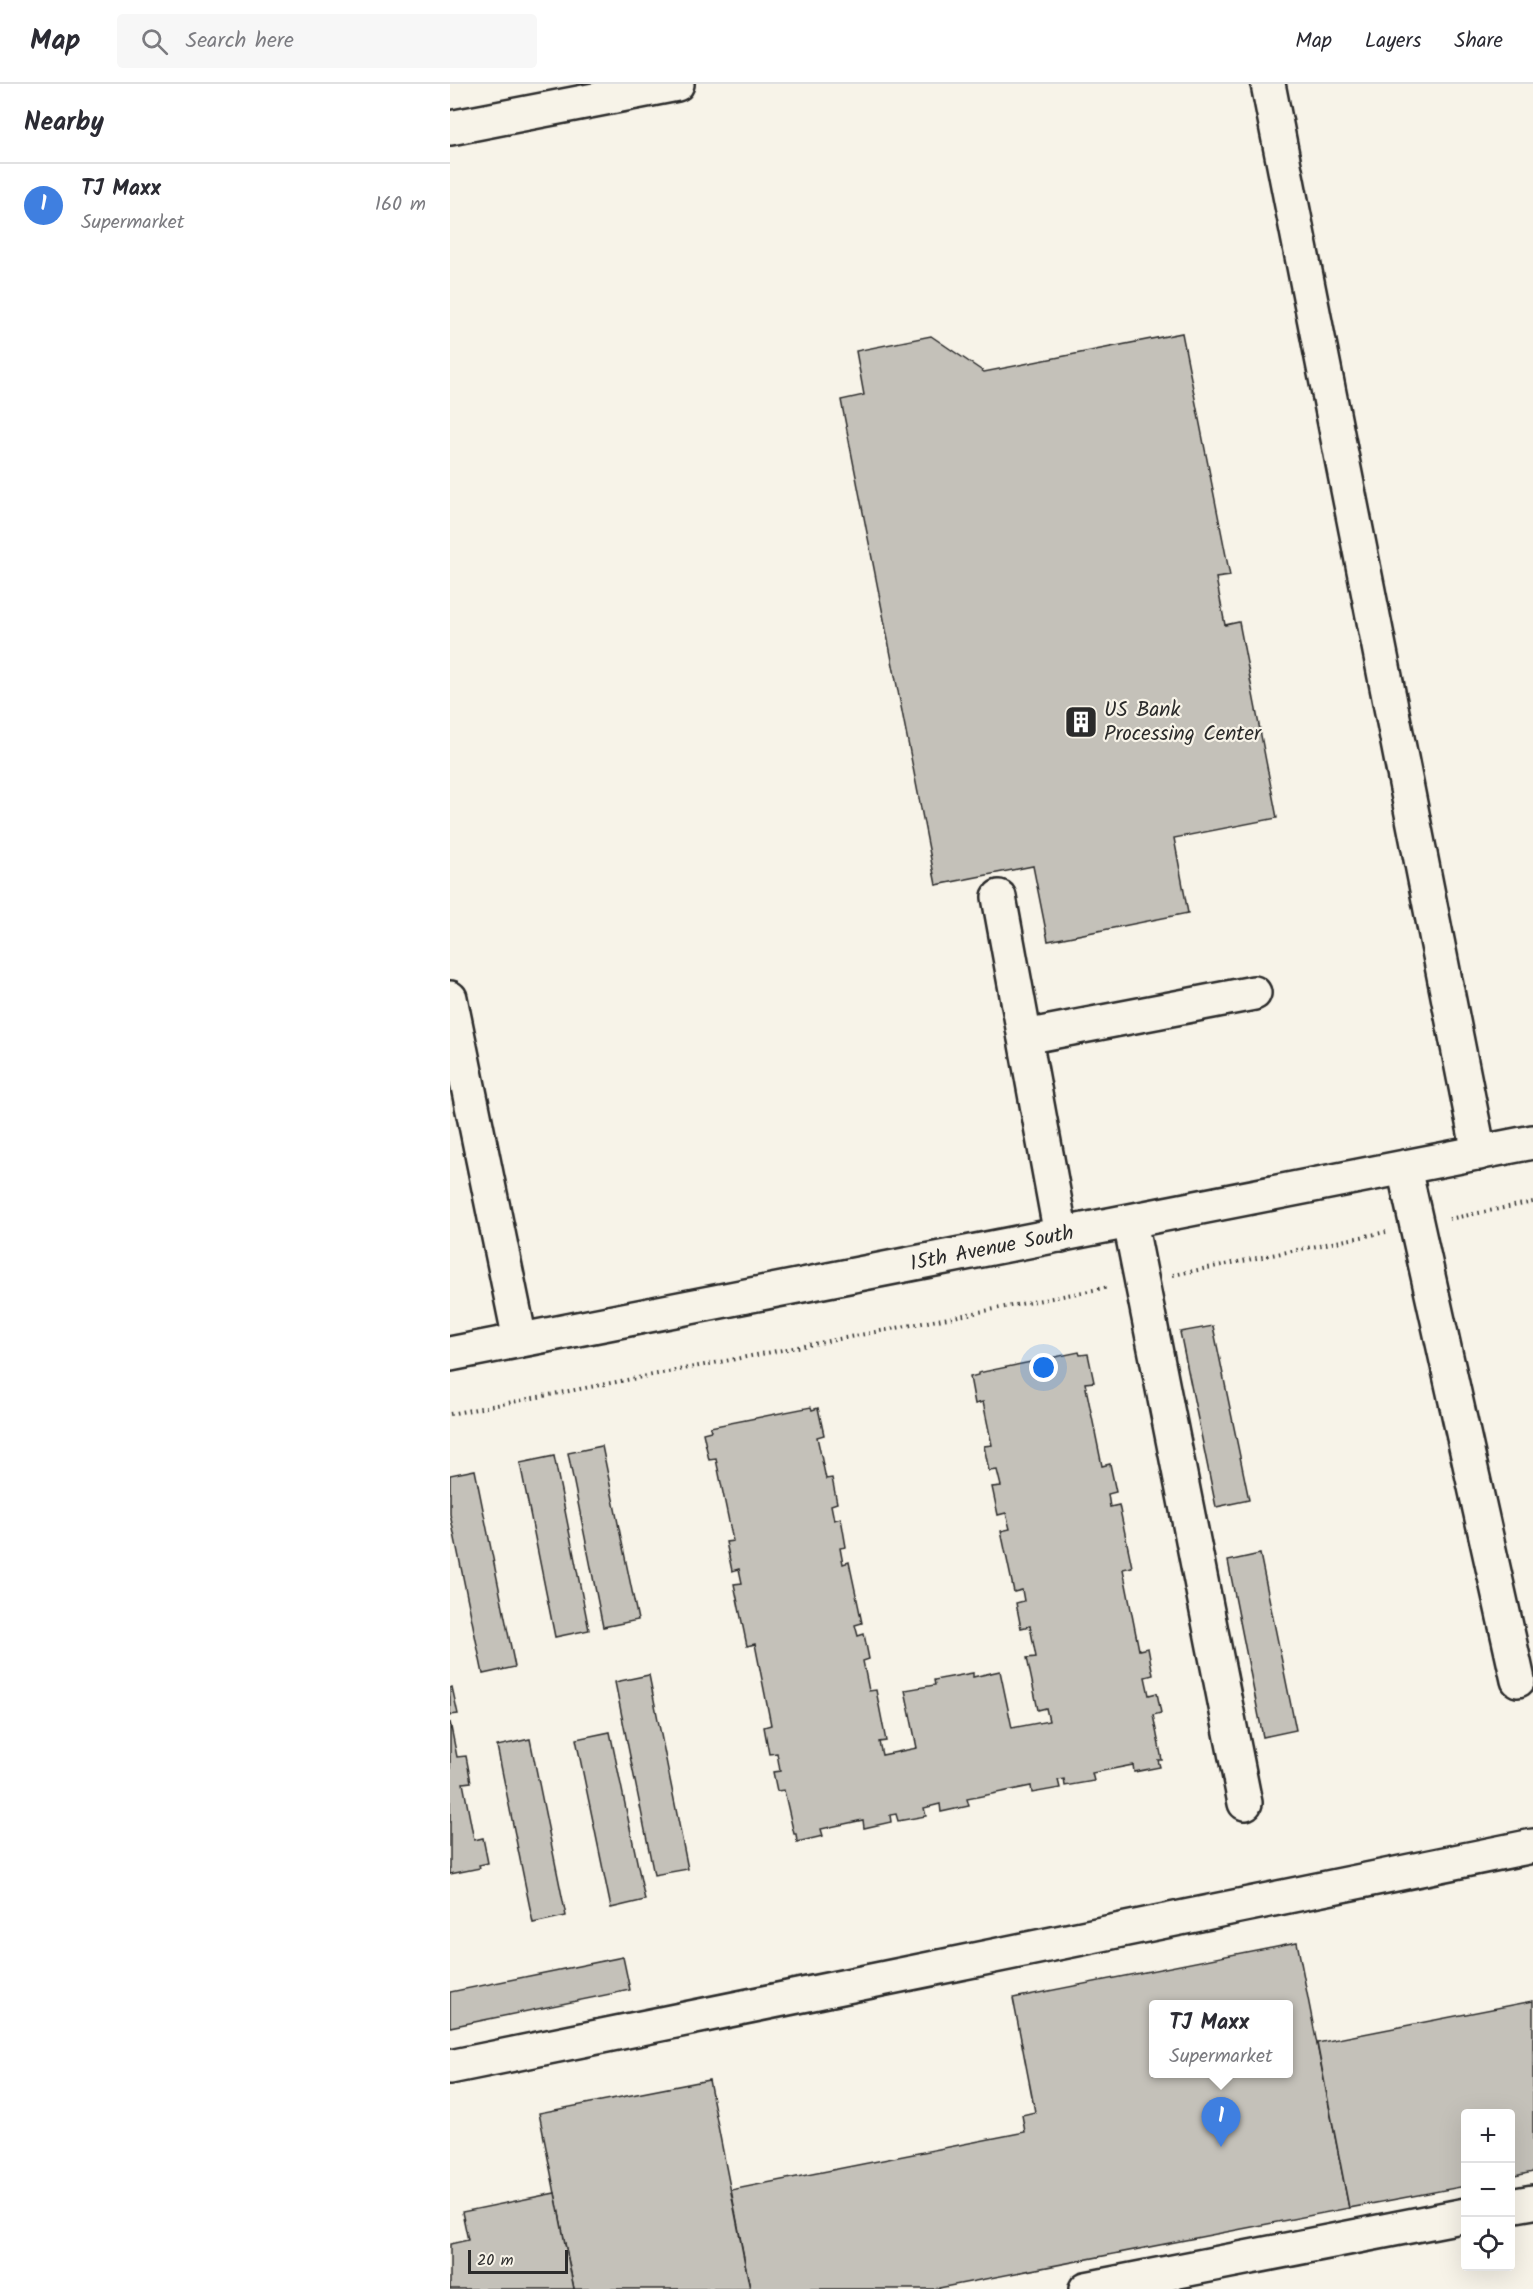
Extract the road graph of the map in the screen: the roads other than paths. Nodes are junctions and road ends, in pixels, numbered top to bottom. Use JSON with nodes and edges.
{"nodes":[{"id":1,"x":677,"y":84,"type":"edge"},
{"id":2,"x":1268,"y":84,"type":"edge"},
{"id":3,"x":450,"y":128,"type":"edge"},
{"id":4,"x":999,"y":897,"type":"dead end"},
{"id":5,"x":1254,"y":993,"type":"dead end"},
{"id":6,"x":450,"y":998,"type":"edge"},
{"id":7,"x":1025,"y":1037,"type":"junction"},
{"id":8,"x":1533,"y":1142,"type":"edge"},
{"id":9,"x":1479,"y":1153,"type":"junction"},
{"id":10,"x":1404,"y":1168,"type":"junction"},
{"id":11,"x":1130,"y":1222,"type":"junction"},
{"id":12,"x":1061,"y":1235,"type":"junction"},
{"id":13,"x":520,"y":1340,"type":"junction"},
{"id":14,"x":450,"y":1354,"type":"edge"},
{"id":15,"x":1518,"y":1680,"type":"dead end"},
{"id":16,"x":1245,"y":1803,"type":"dead end"},
{"id":17,"x":1533,"y":1846,"type":"edge"},
{"id":18,"x":450,"y":2067,"type":"edge"},
{"id":19,"x":1533,"y":2202,"type":"edge"},
{"id":20,"x":1515,"y":2205,"type":"edge"},
{"id":21,"x":1461,"y":2216,"type":"edge"},
{"id":22,"x":1086,"y":2289,"type":"edge"}],
"edges":[{"from":1,"to":3,"type":"street"},
{"from":2,"to":9,"type":"street"},
{"from":4,"to":7,"type":"street"},
{"from":5,"to":7,"type":"street"},
{"from":6,"to":13,"type":"street"},
{"from":7,"to":12,"type":"street"},
{"from":8,"to":9,"type":"street","name":"15th Avenue South"},
{"from":9,"to":10,"type":"street","name":"15th Avenue South"},
{"from":10,"to":11,"type":"street","name":"15th Avenue South"},
{"from":10,"to":15,"type":"street"},
{"from":11,"to":12,"type":"street","name":"15th Avenue South"},
{"from":11,"to":16,"type":"street"},
{"from":12,"to":13,"type":"street","name":"15th Avenue South"},
{"from":13,"to":14,"type":"street","name":"15th Avenue South"},
{"from":17,"to":18,"type":"street"},
{"from":19,"to":20,"type":"street"},
{"from":21,"to":22,"type":"street"}]}
